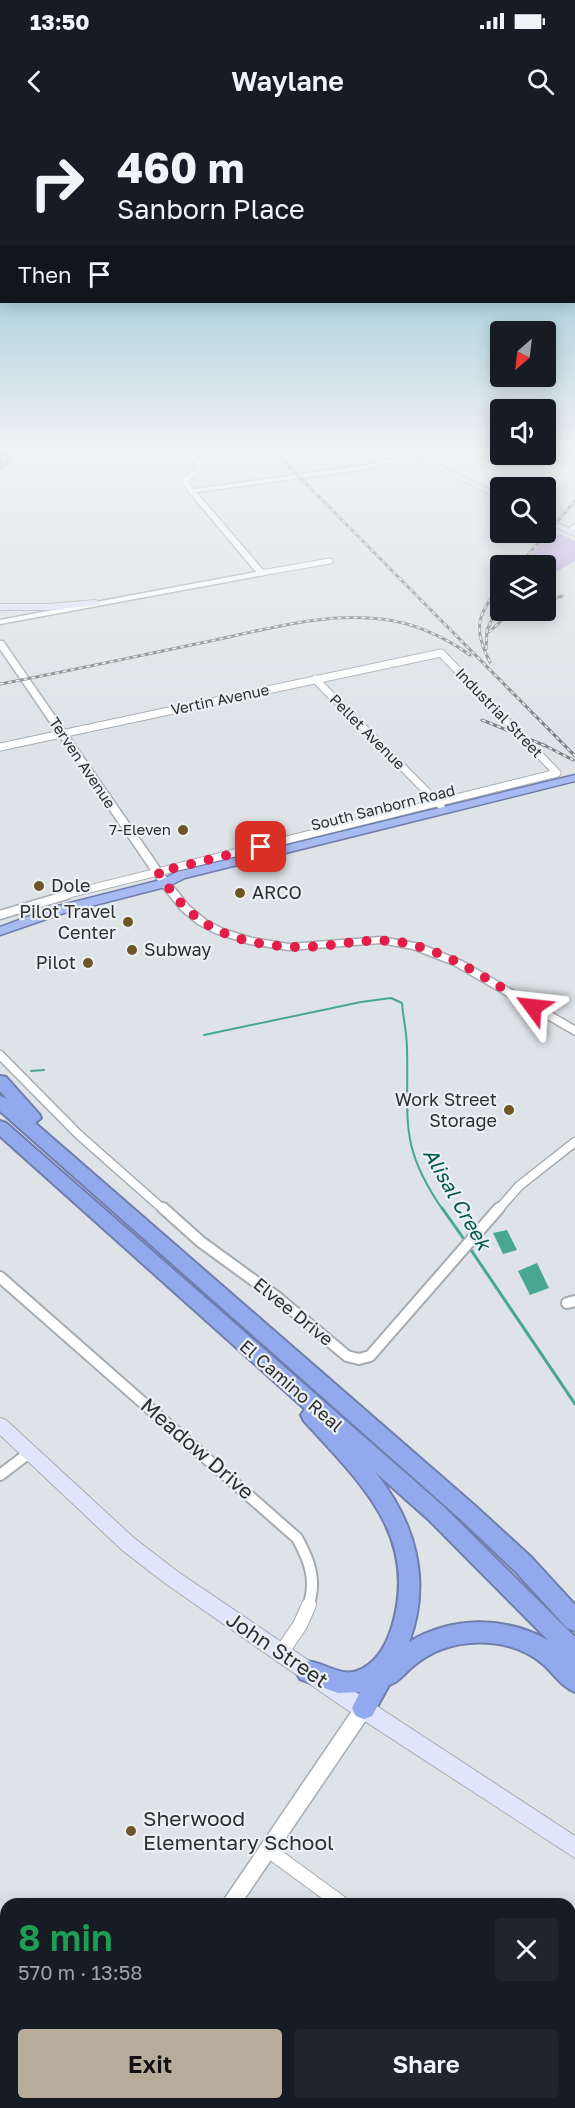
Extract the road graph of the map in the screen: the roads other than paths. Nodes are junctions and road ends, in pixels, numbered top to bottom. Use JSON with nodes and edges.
{"nodes":[{"id":1,"x":237,"y":545,"type":"edge"},
{"id":2,"x":330,"y":561,"type":"dead end"},
{"id":3,"x":261,"y":573,"type":"junction"},
{"id":4,"x":96,"y":603,"type":"junction"},
{"id":5,"x":0,"y":607,"type":"edge"},
{"id":6,"x":0,"y":622,"type":"edge"},
{"id":7,"x":0,"y":643,"type":"edge"},
{"id":8,"x":441,"y":652,"type":"joint"},
{"id":9,"x":315,"y":680,"type":"junction"},
{"id":10,"x":61,"y":734,"type":"junction"},
{"id":11,"x":0,"y":747,"type":"edge"},
{"id":12,"x":575,"y":777,"type":"edge"},
{"id":13,"x":575,"y":782,"type":"edge"},
{"id":14,"x":501,"y":798,"type":"junction"},
{"id":15,"x":441,"y":806,"type":"junction"},
{"id":16,"x":161,"y":878,"type":"junction"},
{"id":17,"x":0,"y":915,"type":"edge"},
{"id":18,"x":0,"y":930,"type":"edge"},
{"id":19,"x":575,"y":1031,"type":"edge"},
{"id":20,"x":0,"y":1055,"type":"edge"},
{"id":21,"x":0,"y":1081,"type":"edge"},
{"id":22,"x":0,"y":1102,"type":"edge"},
{"id":23,"x":0,"y":1127,"type":"edge"},
{"id":24,"x":575,"y":1142,"type":"edge"},
{"id":25,"x":61,"y":1155,"type":"junction"},
{"id":26,"x":0,"y":1277,"type":"edge"},
{"id":27,"x":276,"y":1373,"type":"junction"},
{"id":28,"x":0,"y":1425,"type":"edge"},
{"id":29,"x":29,"y":1453,"type":"junction"},
{"id":30,"x":0,"y":1475,"type":"edge"},
{"id":31,"x":575,"y":1622,"type":"edge"},
{"id":32,"x":281,"y":1653,"type":"junction"},
{"id":33,"x":392,"y":1653,"type":"junction"},
{"id":34,"x":575,"y":1653,"type":"edge"},
{"id":35,"x":308,"y":1671,"type":"junction"},
{"id":36,"x":575,"y":1681,"type":"edge"},
{"id":37,"x":364,"y":1708,"type":"junction"},
{"id":38,"x":575,"y":1848,"type":"edge"},
{"id":39,"x":267,"y":1849,"type":"junction"},
{"id":40,"x":234,"y":1898,"type":"edge"},
{"id":41,"x":334,"y":1898,"type":"edge"}],
"edges":[{"from":1,"to":3,"type":"street"},
{"from":2,"to":3,"type":"street"},
{"from":3,"to":4,"type":"street"},
{"from":4,"to":5,"type":"main road"},
{"from":4,"to":6,"type":"street"},
{"from":7,"to":10,"type":"street","name":"Terven Avenue"},
{"from":8,"to":9,"type":"street","name":"Vertin Avenue"},
{"from":8,"to":15,"type":"street","name":"Industrial Street"},
{"from":9,"to":10,"type":"street","name":"Vertin Avenue"},
{"from":9,"to":15,"type":"street","name":"Pellet Avenue"},
{"from":10,"to":11,"type":"street","name":"Vertin Avenue"},
{"from":10,"to":16,"type":"street","name":"Terven Avenue"},
{"from":12,"to":14,"type":"highway","name":"South Sanborn Road"},
{"from":13,"to":14,"type":"highway","name":"South Sanborn Road"},
{"from":14,"to":15,"type":"highway","name":"South Sanborn Road"},
{"from":14,"to":16,"type":"highway","name":"South Sanborn Road"},
{"from":15,"to":16,"type":"highway","name":"South Sanborn Road"},
{"from":16,"to":17,"type":"street"},
{"from":16,"to":18,"type":"highway","name":"South Sanborn Road"},
{"from":16,"to":19,"type":"street","name":"Terven Avenue"},
{"from":20,"to":24,"type":"street","name":"Elvee Drive"},
{"from":21,"to":25,"type":"highway"},
{"from":22,"to":25,"type":"highway","name":"El Camino Real"},
{"from":23,"to":27,"type":"highway","name":"El Camino Real"},
{"from":25,"to":31,"type":"highway","name":"El Camino Real"},
{"from":26,"to":32,"type":"street","name":"Meadow Drive"},
{"from":27,"to":33,"type":"highway"},
{"from":27,"to":34,"type":"highway","name":"El Camino Real"},
{"from":28,"to":29,"type":"main road","name":"John Street"},
{"from":29,"to":30,"type":"street"},
{"from":29,"to":32,"type":"main road","name":"John Street"},
{"from":32,"to":35,"type":"main road","name":"John Street"},
{"from":33,"to":35,"type":"highway"},
{"from":33,"to":37,"type":"highway"},
{"from":35,"to":37,"type":"main road","name":"John Street"},
{"from":36,"to":37,"type":"highway"},
{"from":37,"to":38,"type":"main road","name":"John Street"},
{"from":37,"to":39,"type":"street"},
{"from":39,"to":40,"type":"street"},
{"from":39,"to":41,"type":"street"}]}
